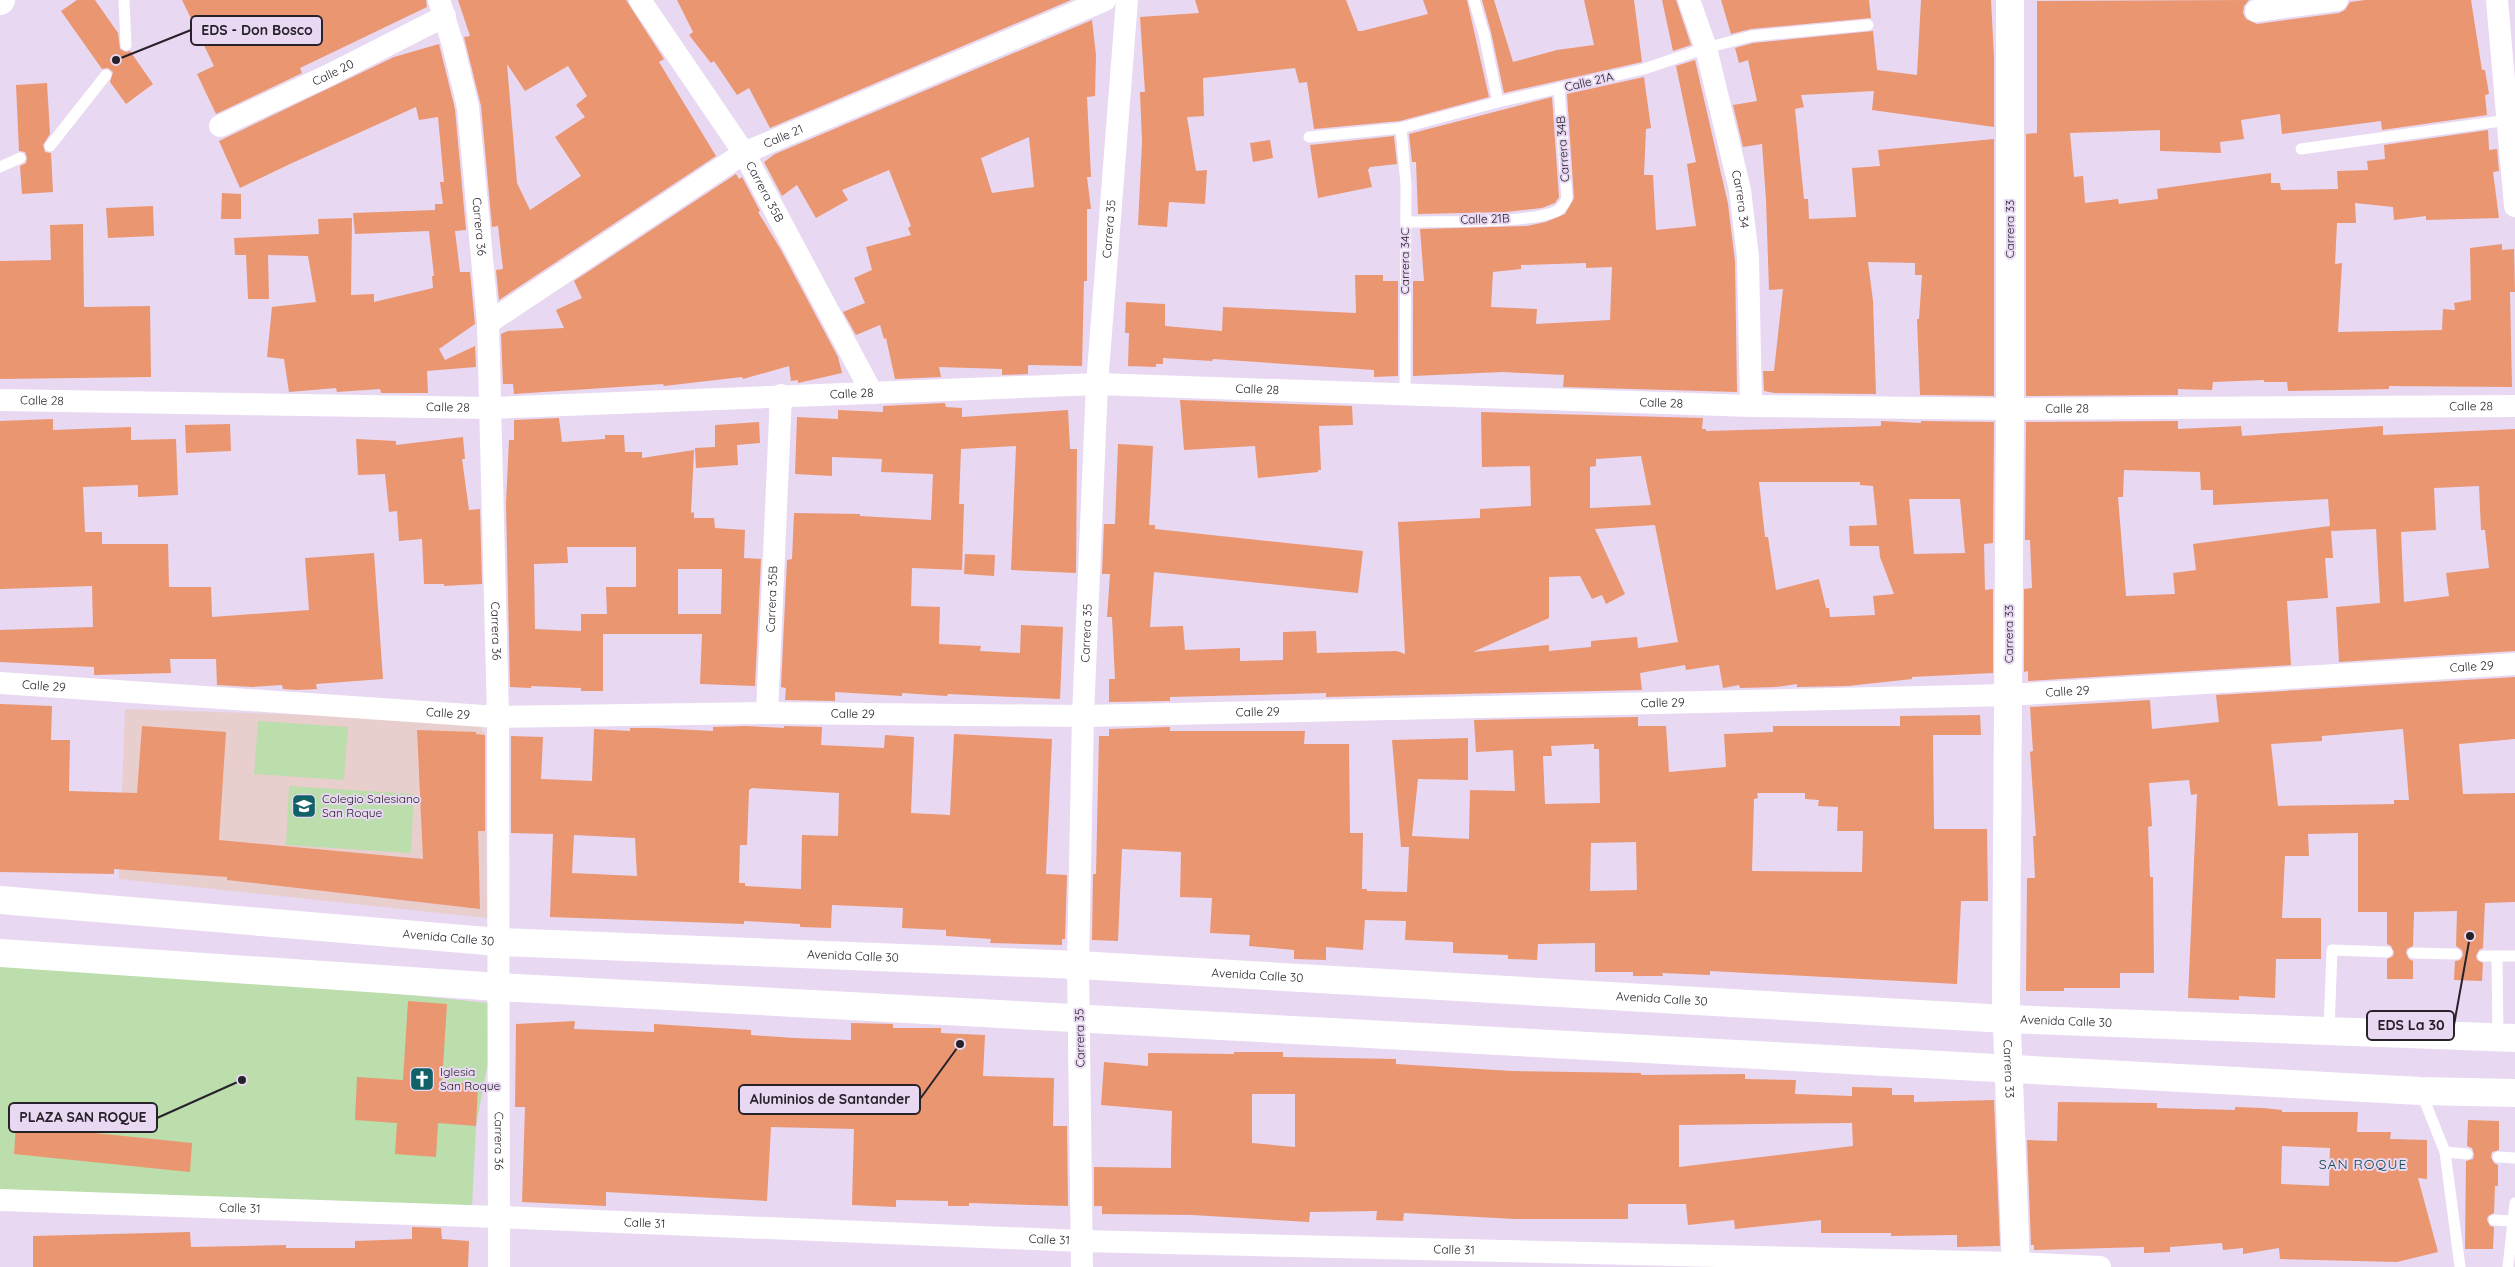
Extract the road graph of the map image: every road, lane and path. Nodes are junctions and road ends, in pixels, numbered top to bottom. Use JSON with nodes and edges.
{"nodes":[{"id":1,"x":124,"y":0,"type":"edge"},
{"id":2,"x":640,"y":0,"type":"edge"},
{"id":3,"x":1105,"y":0,"type":"edge"},
{"id":4,"x":1127,"y":0,"type":"edge"},
{"id":5,"x":1474,"y":0,"type":"edge"},
{"id":6,"x":1689,"y":0,"type":"edge"},
{"id":7,"x":2010,"y":0,"type":"edge"},
{"id":8,"x":2338,"y":0,"type":"edge"},
{"id":9,"x":2498,"y":0,"type":"edge"},
{"id":10,"x":442,"y":8,"type":"edge"},
{"id":11,"x":2256,"y":10,"type":"dead end"},
{"id":12,"x":1868,"y":25,"type":"dead end"},
{"id":13,"x":126,"y":45,"type":"dead end"},
{"id":14,"x":1706,"y":48,"type":"junction"},
{"id":15,"x":106,"y":75,"type":"dead end"},
{"id":16,"x":1560,"y":88,"type":"junction"},
{"id":17,"x":1498,"y":102,"type":"junction"},
{"id":18,"x":2508,"y":120,"type":"junction"},
{"id":19,"x":220,"y":126,"type":"dead end"},
{"id":20,"x":1401,"y":128,"type":"junction"},
{"id":21,"x":1309,"y":137,"type":"dead end"},
{"id":22,"x":50,"y":146,"type":"dead end"},
{"id":23,"x":2301,"y":149,"type":"dead end"},
{"id":24,"x":744,"y":153,"type":"junction"},
{"id":25,"x":20,"y":158,"type":"dead end"},
{"id":26,"x":0,"y":167,"type":"edge"},
{"id":27,"x":2515,"y":206,"type":"edge"},
{"id":28,"x":1562,"y":208,"type":"joint"},
{"id":29,"x":1406,"y":222,"type":"junction"},
{"id":30,"x":488,"y":324,"type":"junction"},
{"id":31,"x":1097,"y":384,"type":"junction"},
{"id":32,"x":872,"y":393,"type":"junction"},
{"id":33,"x":1405,"y":393,"type":"junction"},
{"id":34,"x":781,"y":395,"type":"junction"},
{"id":35,"x":0,"y":400,"type":"edge"},
{"id":36,"x":1751,"y":406,"type":"junction"},
{"id":37,"x":2515,"y":406,"type":"edge"},
{"id":38,"x":491,"y":408,"type":"junction"},
{"id":39,"x":2010,"y":409,"type":"junction"},
{"id":40,"x":2515,"y":664,"type":"edge"},
{"id":41,"x":0,"y":683,"type":"edge"},
{"id":42,"x":2009,"y":695,"type":"junction"},
{"id":43,"x":767,"y":712,"type":"junction"},
{"id":44,"x":1083,"y":716,"type":"junction"},
{"id":45,"x":498,"y":717,"type":"junction"},
{"id":46,"x":0,"y":900,"type":"edge"},
{"id":47,"x":498,"y":942,"type":"junction"},
{"id":48,"x":2387,"y":952,"type":"dead end"},
{"id":49,"x":0,"y":953,"type":"edge"},
{"id":50,"x":2413,"y":953,"type":"dead end"},
{"id":51,"x":2456,"y":954,"type":"dead end"},
{"id":52,"x":2483,"y":956,"type":"dead end"},
{"id":53,"x":2497,"y":956,"type":"junction"},
{"id":54,"x":2515,"y":956,"type":"edge"},
{"id":55,"x":1078,"y":965,"type":"junction"},
{"id":56,"x":498,"y":988,"type":"junction"},
{"id":57,"x":1080,"y":1018,"type":"junction"},
{"id":58,"x":2006,"y":1019,"type":"junction"},
{"id":59,"x":2328,"y":1030,"type":"junction"},
{"id":60,"x":2507,"y":1037,"type":"edge"},
{"id":61,"x":2007,"y":1068,"type":"junction"},
{"id":62,"x":2420,"y":1091,"type":"junction"},
{"id":63,"x":2515,"y":1092,"type":"edge"},
{"id":64,"x":2445,"y":1152,"type":"junction"},
{"id":65,"x":2467,"y":1154,"type":"dead end"},
{"id":66,"x":2498,"y":1157,"type":"dead end"},
{"id":67,"x":2515,"y":1158,"type":"edge"},
{"id":68,"x":0,"y":1200,"type":"edge"},
{"id":69,"x":2515,"y":1203,"type":"edge"},
{"id":70,"x":500,"y":1217,"type":"junction"},
{"id":71,"x":2494,"y":1220,"type":"dead end"},
{"id":72,"x":2513,"y":1221,"type":"junction"},
{"id":73,"x":1082,"y":1242,"type":"junction"},
{"id":74,"x":2016,"y":1265,"type":"edge"},
{"id":75,"x":499,"y":1267,"type":"edge"},
{"id":76,"x":1082,"y":1267,"type":"edge"},
{"id":77,"x":2100,"y":1267,"type":"edge"},
{"id":78,"x":2460,"y":1267,"type":"edge"},
{"id":79,"x":2508,"y":1267,"type":"edge"}],
"edges":[{"from":1,"to":13,"type":"lane"},
{"from":2,"to":24,"type":"street","name":"Carrera 35B"},
{"from":3,"to":24,"type":"street","name":"Calle 21"},
{"from":4,"to":31,"type":"street","name":"Carrera 35"},
{"from":5,"to":17,"type":"lane"},
{"from":6,"to":14,"type":"street","name":"Carrera 34"},
{"from":7,"to":39,"type":"main road","name":"Carrera 33"},
{"from":8,"to":11,"type":"street"},
{"from":9,"to":18,"type":"street"},
{"from":10,"to":19,"type":"street","name":"Calle 20"},
{"from":10,"to":30,"type":"street","name":"Carrera 36"},
{"from":12,"to":14,"type":"lane","name":"Calle 21A"},
{"from":14,"to":16,"type":"lane","name":"Calle 21A"},
{"from":14,"to":36,"type":"street","name":"Carrera 34"},
{"from":15,"to":22,"type":"lane"},
{"from":16,"to":17,"type":"lane","name":"Calle 21A"},
{"from":16,"to":28,"type":"lane","name":"Carrera 34B"},
{"from":17,"to":20,"type":"lane","name":"Calle 21A"},
{"from":18,"to":23,"type":"lane"},
{"from":18,"to":27,"type":"street"},
{"from":20,"to":21,"type":"lane","name":"Calle 21A"},
{"from":20,"to":29,"type":"lane","name":"Carrera 34C"},
{"from":24,"to":30,"type":"street","name":"Calle 21"},
{"from":24,"to":32,"type":"street","name":"Carrera 35B"},
{"from":25,"to":26,"type":"lane"},
{"from":28,"to":29,"type":"lane","name":"Calle 21B"},
{"from":29,"to":33,"type":"lane","name":"Carrera 34C"},
{"from":30,"to":38,"type":"street","name":"Carrera 36"},
{"from":31,"to":32,"type":"street","name":"Calle 28"},
{"from":31,"to":33,"type":"street","name":"Calle 28"},
{"from":31,"to":44,"type":"street","name":"Carrera 35"},
{"from":32,"to":34,"type":"street","name":"Calle 28"},
{"from":33,"to":36,"type":"street","name":"Calle 28"},
{"from":34,"to":38,"type":"street","name":"Calle 28"},
{"from":34,"to":43,"type":"street","name":"Carrera 35B"},
{"from":35,"to":38,"type":"street","name":"Calle 28"},
{"from":36,"to":39,"type":"street","name":"Calle 28"},
{"from":37,"to":39,"type":"street","name":"Calle 28"},
{"from":38,"to":45,"type":"street","name":"Carrera 36"},
{"from":39,"to":42,"type":"main road","name":"Carrera 33"},
{"from":40,"to":42,"type":"street","name":"Calle 29"},
{"from":41,"to":45,"type":"street","name":"Calle 29"},
{"from":42,"to":44,"type":"street","name":"Calle 29"},
{"from":42,"to":58,"type":"main road","name":"Carrera 33"},
{"from":43,"to":44,"type":"street","name":"Calle 29"},
{"from":43,"to":45,"type":"street","name":"Calle 29"},
{"from":44,"to":55,"type":"street","name":"Carrera 35"},
{"from":45,"to":47,"type":"street","name":"Carrera 36"},
{"from":46,"to":47,"type":"main road","name":"Avenida Calle 30"},
{"from":47,"to":55,"type":"main road","name":"Avenida Calle 30"},
{"from":47,"to":56,"type":"street","name":"Carrera 36"},
{"from":48,"to":59,"type":"lane"},
{"from":49,"to":56,"type":"main road"},
{"from":50,"to":51,"type":"lane"},
{"from":52,"to":53,"type":"lane"},
{"from":53,"to":54,"type":"lane"},
{"from":53,"to":60,"type":"lane"},
{"from":55,"to":57,"type":"street","name":"Carrera 35"},
{"from":55,"to":58,"type":"main road","name":"Avenida Calle 30"},
{"from":56,"to":57,"type":"main road"},
{"from":56,"to":70,"type":"street","name":"Carrera 36"},
{"from":57,"to":61,"type":"main road"},
{"from":57,"to":73,"type":"street","name":"Carrera 35"},
{"from":58,"to":59,"type":"main road","name":"Avenida Calle 30"},
{"from":58,"to":61,"type":"main road","name":"Carrera 33"},
{"from":59,"to":60,"type":"main road","name":"Avenida Calle 30"},
{"from":61,"to":62,"type":"main road"},
{"from":61,"to":74,"type":"main road","name":"Carrera 33"},
{"from":62,"to":63,"type":"main road"},
{"from":62,"to":64,"type":"lane"},
{"from":64,"to":65,"type":"lane"},
{"from":64,"to":78,"type":"lane"},
{"from":66,"to":67,"type":"lane"},
{"from":68,"to":70,"type":"street","name":"Calle 31"},
{"from":69,"to":72,"type":"lane"},
{"from":70,"to":73,"type":"street","name":"Calle 31"},
{"from":70,"to":75,"type":"street","name":"Carrera 36"},
{"from":71,"to":72,"type":"lane"},
{"from":72,"to":79,"type":"lane"},
{"from":73,"to":74,"type":"street","name":"Calle 31"},
{"from":73,"to":76,"type":"street","name":"Carrera 35"},
{"from":74,"to":77,"type":"street","name":"Calle 31"}]}
